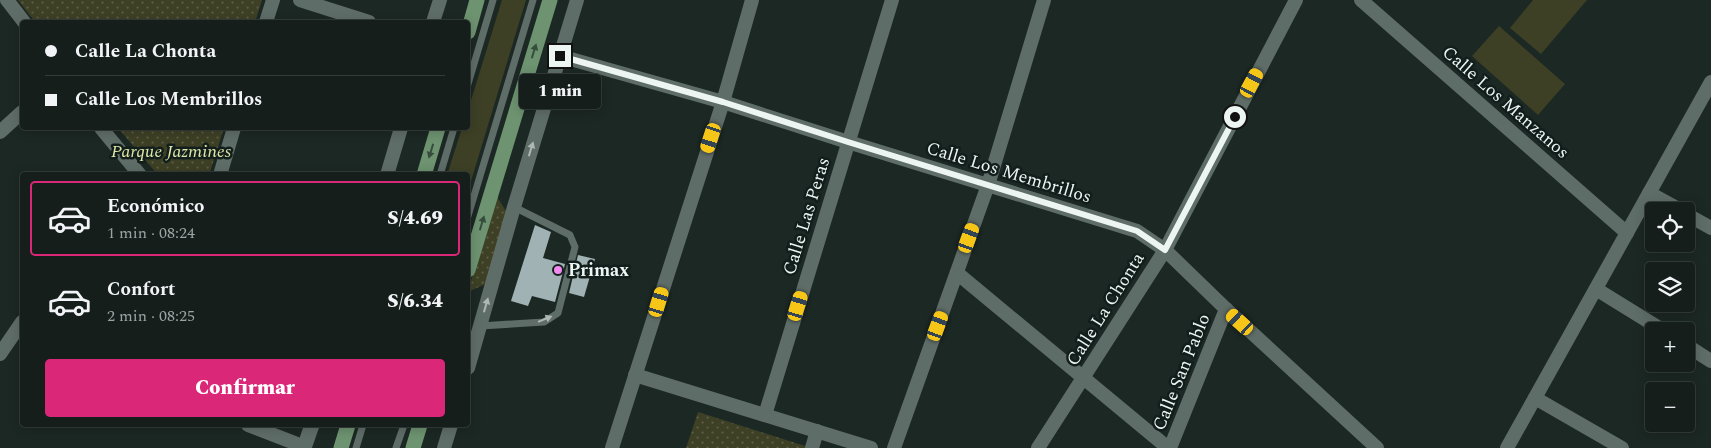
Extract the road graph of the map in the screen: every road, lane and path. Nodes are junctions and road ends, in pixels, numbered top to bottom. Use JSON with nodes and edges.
{"nodes":[{"id":1,"x":7,"y":0,"type":"edge"},
{"id":2,"x":273,"y":0,"type":"edge"},
{"id":3,"x":300,"y":0,"type":"edge"},
{"id":4,"x":440,"y":0,"type":"edge"},
{"id":5,"x":477,"y":0,"type":"edge"},
{"id":6,"x":493,"y":0,"type":"edge"},
{"id":7,"x":533,"y":0,"type":"edge"},
{"id":8,"x":550,"y":0,"type":"edge"},
{"id":9,"x":577,"y":0,"type":"edge"},
{"id":10,"x":752,"y":0,"type":"edge"},
{"id":11,"x":892,"y":0,"type":"edge"},
{"id":12,"x":1044,"y":0,"type":"edge"},
{"id":13,"x":1296,"y":0,"type":"edge"},
{"id":14,"x":1361,"y":0,"type":"edge"},
{"id":15,"x":22,"y":20,"type":"edge"},
{"id":16,"x":267,"y":20,"type":"edge"},
{"id":17,"x":363,"y":20,"type":"edge"},
{"id":18,"x":434,"y":20,"type":"edge"},
{"id":19,"x":470,"y":25,"type":"edge"},
{"id":20,"x":560,"y":56,"type":"junction"},
{"id":21,"x":470,"y":77,"type":"edge"},
{"id":22,"x":1711,"y":82,"type":"edge"},
{"id":23,"x":723,"y":102,"type":"junction"},
{"id":24,"x":20,"y":114,"type":"edge"},
{"id":25,"x":103,"y":130,"type":"edge"},
{"id":26,"x":233,"y":130,"type":"edge"},
{"id":27,"x":400,"y":130,"type":"edge"},
{"id":28,"x":437,"y":130,"type":"edge"},
{"id":29,"x":453,"y":130,"type":"edge"},
{"id":30,"x":0,"y":132,"type":"edge"},
{"id":31,"x":848,"y":142,"type":"junction"},
{"id":32,"x":138,"y":172,"type":"edge"},
{"id":33,"x":221,"y":172,"type":"edge"},
{"id":34,"x":387,"y":172,"type":"edge"},
{"id":35,"x":425,"y":172,"type":"edge"},
{"id":36,"x":441,"y":172,"type":"edge"},
{"id":37,"x":988,"y":185,"type":"junction"},
{"id":38,"x":1649,"y":193,"type":"junction"},
{"id":39,"x":1666,"y":202,"type":"edge"},
{"id":40,"x":514,"y":208,"type":"junction"},
{"id":41,"x":470,"y":209,"type":"edge"},
{"id":42,"x":1695,"y":219,"type":"edge"},
{"id":43,"x":1711,"y":228,"type":"edge"},
{"id":44,"x":1627,"y":233,"type":"junction"},
{"id":45,"x":1165,"y":250,"type":"junction"},
{"id":46,"x":470,"y":263,"type":"edge"},
{"id":47,"x":957,"y":273,"type":"junction"},
{"id":48,"x":1596,"y":289,"type":"junction"},
{"id":49,"x":1226,"y":309,"type":"junction"},
{"id":50,"x":1649,"y":322,"type":"edge"},
{"id":51,"x":480,"y":326,"type":"junction"},
{"id":52,"x":20,"y":331,"type":"edge"},
{"id":53,"x":1695,"y":351,"type":"edge"},
{"id":54,"x":0,"y":354,"type":"edge"},
{"id":55,"x":470,"y":361,"type":"edge"},
{"id":56,"x":1711,"y":361,"type":"edge"},
{"id":57,"x":635,"y":375,"type":"junction"},
{"id":58,"x":1084,"y":378,"type":"junction"},
{"id":59,"x":1535,"y":398,"type":"junction"},
{"id":60,"x":765,"y":415,"type":"junction"},
{"id":61,"x":253,"y":427,"type":"edge"},
{"id":62,"x":311,"y":427,"type":"edge"},
{"id":63,"x":347,"y":427,"type":"edge"},
{"id":64,"x":362,"y":427,"type":"edge"},
{"id":65,"x":403,"y":427,"type":"edge"},
{"id":66,"x":419,"y":427,"type":"edge"},
{"id":67,"x":450,"y":427,"type":"edge"},
{"id":68,"x":817,"y":431,"type":"junction"},
{"id":69,"x":304,"y":448,"type":"edge"},
{"id":70,"x":341,"y":448,"type":"edge"},
{"id":71,"x":356,"y":448,"type":"edge"},
{"id":72,"x":396,"y":448,"type":"edge"},
{"id":73,"x":413,"y":448,"type":"edge"},
{"id":74,"x":444,"y":448,"type":"edge"},
{"id":75,"x":612,"y":448,"type":"edge"},
{"id":76,"x":812,"y":448,"type":"edge"},
{"id":77,"x":870,"y":448,"type":"edge"},
{"id":78,"x":894,"y":448,"type":"edge"},
{"id":79,"x":1038,"y":448,"type":"edge"},
{"id":80,"x":1169,"y":448,"type":"edge"},
{"id":81,"x":1378,"y":448,"type":"edge"},
{"id":82,"x":1507,"y":448,"type":"edge"},
{"id":83,"x":1622,"y":448,"type":"edge"}],
"edges":[{"from":1,"to":15,"type":"street"},
{"from":2,"to":16,"type":"street"},
{"from":3,"to":17,"type":"street"},
{"from":4,"to":18,"type":"street"},
{"from":5,"to":19,"type":"main road"},
{"from":6,"to":21,"type":"lane"},
{"from":7,"to":41,"type":"lane"},
{"from":46,"to":8,"type":"main road","one_way":true},
{"from":9,"to":20,"type":"street"},
{"from":10,"to":23,"type":"street"},
{"from":11,"to":31,"type":"street","name":"Calle Las Peras"},
{"from":12,"to":37,"type":"street"},
{"from":13,"to":45,"type":"street","name":"Calle La Chonta"},
{"from":14,"to":44,"type":"street","name":"Calle Los Manzanos"},
{"from":20,"to":23,"type":"street","name":"Calle Los Membrillos"},
{"from":40,"to":20,"type":"street","one_way":true},
{"from":22,"to":38,"type":"street"},
{"from":23,"to":31,"type":"street","name":"Calle Los Membrillos"},
{"from":23,"to":57,"type":"street"},
{"from":24,"to":30,"type":"street"},
{"from":25,"to":32,"type":"street"},
{"from":26,"to":33,"type":"street"},
{"from":27,"to":34,"type":"street"},
{"from":28,"to":35,"type":"main road","one_way":true},
{"from":29,"to":36,"type":"lane"},
{"from":31,"to":37,"type":"street","name":"Calle Los Membrillos"},
{"from":31,"to":60,"type":"street","name":"Calle Las Peras"},
{"from":37,"to":45,"type":"street","name":"Calle Los Membrillos"},
{"from":37,"to":47,"type":"street"},
{"from":38,"to":39,"type":"street"},
{"from":38,"to":44,"type":"street"},
{"from":51,"to":40,"type":"street","one_way":true},
{"from":51,"to":40,"type":"lane","one_way":true},
{"from":42,"to":43,"type":"street"},
{"from":44,"to":48,"type":"street"},
{"from":45,"to":49,"type":"street","name":"Calle Los Membrillos"},
{"from":45,"to":58,"type":"street","name":"Calle La Chonta"},
{"from":47,"to":58,"type":"street"},
{"from":47,"to":78,"type":"street"},
{"from":48,"to":50,"type":"street"},
{"from":48,"to":59,"type":"street"},
{"from":49,"to":80,"type":"street","name":"Calle San Pablo"},
{"from":49,"to":81,"type":"street","name":"Calle Los Membrillos"},
{"from":51,"to":55,"type":"street"},
{"from":52,"to":54,"type":"street"},
{"from":53,"to":56,"type":"street"},
{"from":57,"to":60,"type":"street"},
{"from":57,"to":75,"type":"street"},
{"from":58,"to":79,"type":"street","name":"Calle La Chonta"},
{"from":58,"to":80,"type":"street"},
{"from":59,"to":82,"type":"street"},
{"from":59,"to":83,"type":"street"},
{"from":60,"to":68,"type":"street"},
{"from":61,"to":69,"type":"street"},
{"from":62,"to":69,"type":"street"},
{"from":63,"to":70,"type":"main road"},
{"from":64,"to":71,"type":"lane"},
{"from":65,"to":72,"type":"lane"},
{"from":66,"to":73,"type":"main road"},
{"from":67,"to":74,"type":"street"},
{"from":68,"to":76,"type":"street"},
{"from":68,"to":77,"type":"street"}]}
